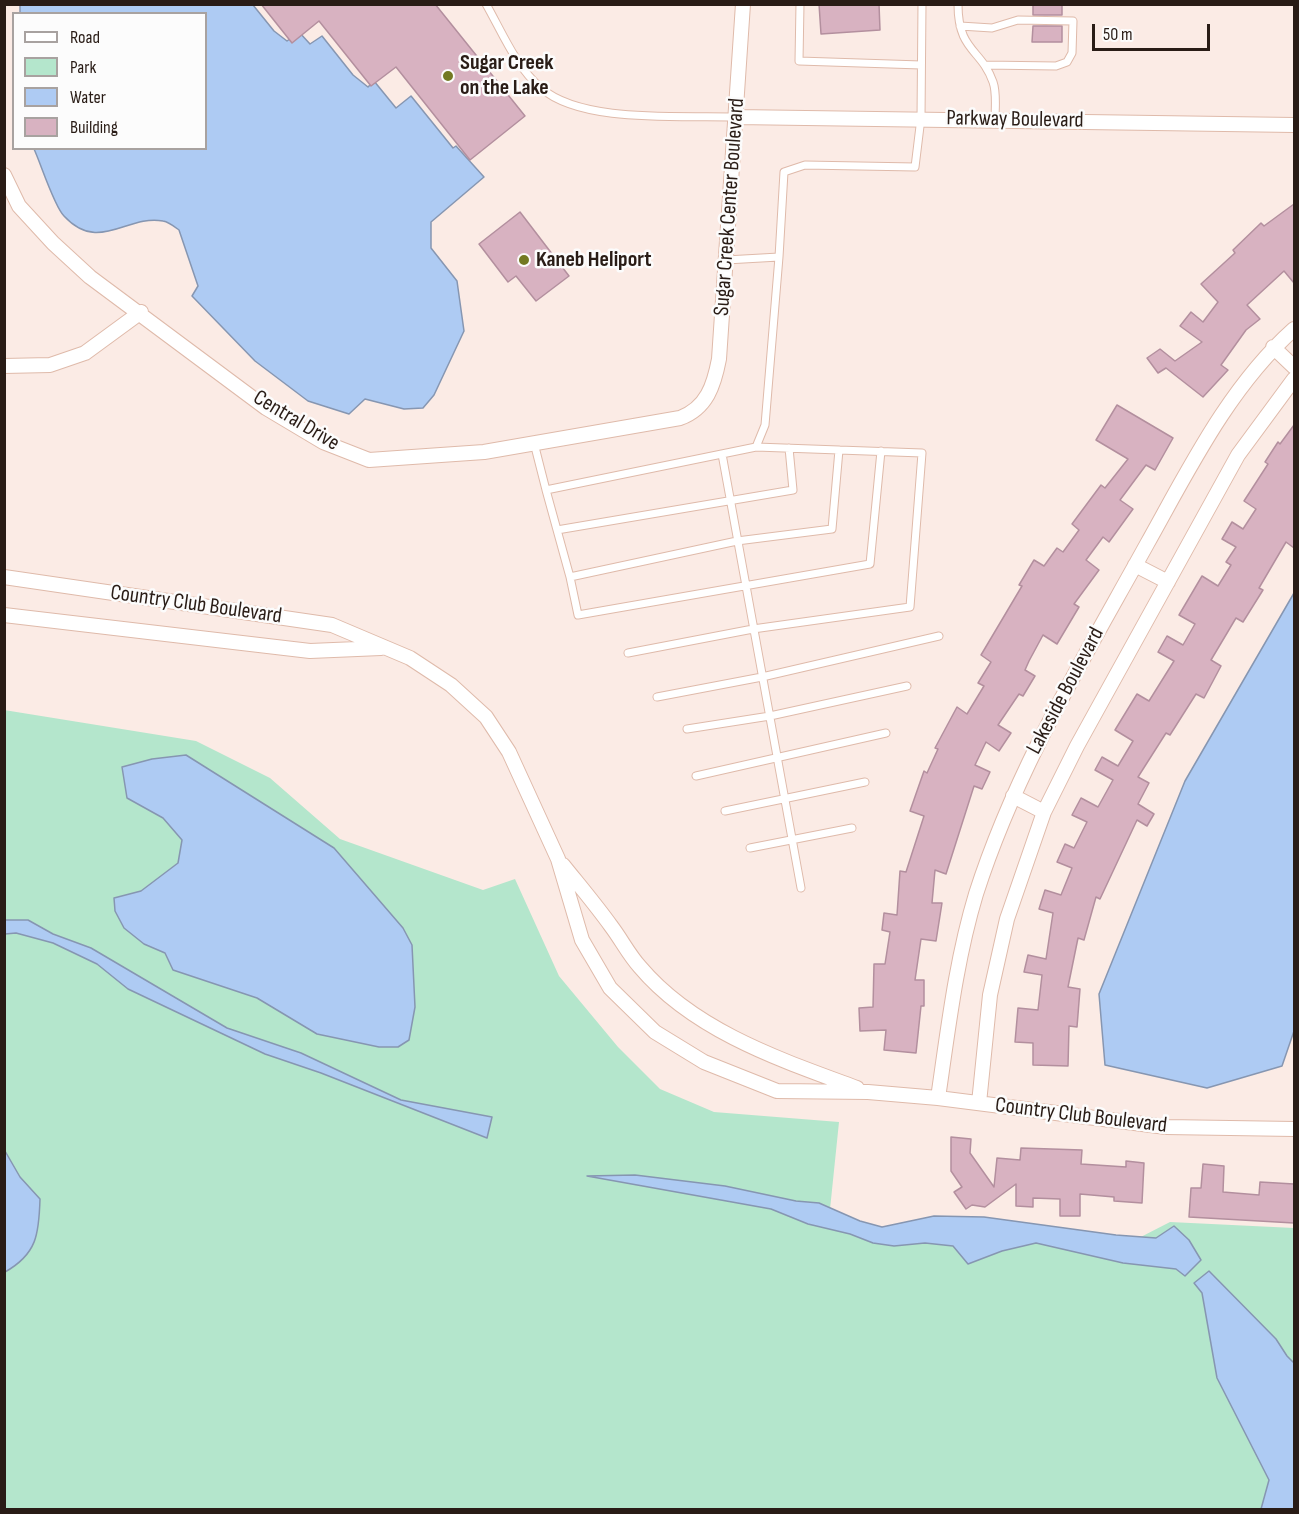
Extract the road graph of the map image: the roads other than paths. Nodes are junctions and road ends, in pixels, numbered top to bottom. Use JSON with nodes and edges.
{"nodes":[{"id":1,"x":486,"y":4,"type":"edge"},
{"id":2,"x":744,"y":4,"type":"edge"},
{"id":3,"x":800,"y":4,"type":"edge"},
{"id":4,"x":922,"y":4,"type":"edge"},
{"id":5,"x":958,"y":4,"type":"edge"},
{"id":6,"x":960,"y":26,"type":"junction"},
{"id":7,"x":921,"y":65,"type":"junction"},
{"id":8,"x":985,"y":65,"type":"junction"},
{"id":9,"x":736,"y":117,"type":"junction"},
{"id":10,"x":921,"y":118,"type":"junction"},
{"id":11,"x":995,"y":120,"type":"junction"},
{"id":12,"x":1294,"y":125,"type":"edge"},
{"id":13,"x":4,"y":175,"type":"edge"},
{"id":14,"x":779,"y":257,"type":"junction"},
{"id":15,"x":726,"y":260,"type":"junction"},
{"id":16,"x":141,"y":312,"type":"junction"},
{"id":17,"x":1294,"y":328,"type":"edge"},
{"id":18,"x":1274,"y":347,"type":"junction"},
{"id":19,"x":4,"y":366,"type":"edge"},
{"id":20,"x":1294,"y":367,"type":"edge"},
{"id":21,"x":1294,"y":379,"type":"edge"},
{"id":22,"x":701,"y":406,"type":"joint"},
{"id":23,"x":534,"y":443,"type":"junction"},
{"id":24,"x":756,"y":447,"type":"junction"},
{"id":25,"x":789,"y":448,"type":"junction"},
{"id":26,"x":839,"y":450,"type":"junction"},
{"id":27,"x":881,"y":451,"type":"junction"},
{"id":28,"x":722,"y":454,"type":"junction"},
{"id":29,"x":546,"y":490,"type":"junction"},
{"id":30,"x":730,"y":503,"type":"junction"},
{"id":31,"x":557,"y":530,"type":"junction"},
{"id":32,"x":737,"y":541,"type":"junction"},
{"id":33,"x":1136,"y":565,"type":"junction"},
{"id":34,"x":4,"y":577,"type":"edge"},
{"id":35,"x":570,"y":577,"type":"junction"},
{"id":36,"x":1168,"y":582,"type":"junction"},
{"id":37,"x":746,"y":586,"type":"junction"},
{"id":38,"x":4,"y":615,"type":"edge"},
{"id":39,"x":753,"y":628,"type":"junction"},
{"id":40,"x":939,"y":636,"type":"dead end"},
{"id":41,"x":383,"y":648,"type":"junction"},
{"id":42,"x":628,"y":653,"type":"dead end"},
{"id":43,"x":762,"y":677,"type":"junction"},
{"id":44,"x":907,"y":686,"type":"dead end"},
{"id":45,"x":657,"y":697,"type":"dead end"},
{"id":46,"x":770,"y":716,"type":"junction"},
{"id":47,"x":687,"y":729,"type":"dead end"},
{"id":48,"x":886,"y":733,"type":"dead end"},
{"id":49,"x":778,"y":759,"type":"junction"},
{"id":50,"x":696,"y":776,"type":"dead end"},
{"id":51,"x":865,"y":783,"type":"dead end"},
{"id":52,"x":1013,"y":796,"type":"junction"},
{"id":53,"x":785,"y":800,"type":"junction"},
{"id":54,"x":725,"y":811,"type":"dead end"},
{"id":55,"x":1044,"y":812,"type":"junction"},
{"id":56,"x":852,"y":828,"type":"dead end"},
{"id":57,"x":793,"y":841,"type":"junction"},
{"id":58,"x":750,"y":848,"type":"dead end"},
{"id":59,"x":558,"y":859,"type":"junction"},
{"id":60,"x":801,"y":888,"type":"dead end"},
{"id":61,"x":868,"y":1092,"type":"junction"},
{"id":62,"x":938,"y":1098,"type":"junction"},
{"id":63,"x":979,"y":1103,"type":"junction"},
{"id":64,"x":1294,"y":1129,"type":"edge"}],
"edges":[{"from":1,"to":9,"type":"lane"},
{"from":2,"to":9,"type":"street","name":"Sugar Creek Center Boulevard"},
{"from":3,"to":7,"type":"lane"},
{"from":4,"to":7,"type":"lane"},
{"from":5,"to":6,"type":"lane"},
{"from":6,"to":8,"type":"lane"},
{"from":6,"to":8,"type":"lane"},
{"from":7,"to":10,"type":"lane"},
{"from":8,"to":11,"type":"lane"},
{"from":9,"to":10,"type":"street","name":"Parkway Boulevard"},
{"from":9,"to":15,"type":"street","name":"Sugar Creek Center Boulevard"},
{"from":10,"to":11,"type":"street","name":"Parkway Boulevard"},
{"from":10,"to":14,"type":"lane"},
{"from":11,"to":12,"type":"street","name":"Parkway Boulevard"},
{"from":13,"to":16,"type":"street","name":"Central Drive"},
{"from":14,"to":15,"type":"lane"},
{"from":14,"to":24,"type":"lane"},
{"from":15,"to":22,"type":"street","name":"Sugar Creek Center Boulevard"},
{"from":16,"to":19,"type":"street"},
{"from":16,"to":23,"type":"street","name":"Central Drive"},
{"from":17,"to":18,"type":"street","name":"Lakeside Boulevard"},
{"from":18,"to":20,"type":"street"},
{"from":18,"to":33,"type":"street","name":"Lakeside Boulevard"},
{"from":21,"to":36,"type":"street","name":"Lakeside Boulevard"},
{"from":22,"to":23,"type":"street","name":"Central Drive"},
{"from":23,"to":29,"type":"lane"},
{"from":24,"to":25,"type":"lane"},
{"from":24,"to":28,"type":"lane"},
{"from":25,"to":26,"type":"lane"},
{"from":25,"to":30,"type":"lane"},
{"from":26,"to":27,"type":"lane"},
{"from":26,"to":32,"type":"lane"},
{"from":27,"to":37,"type":"lane"},
{"from":27,"to":39,"type":"lane"},
{"from":28,"to":29,"type":"lane"},
{"from":28,"to":30,"type":"lane"},
{"from":29,"to":31,"type":"lane"},
{"from":30,"to":31,"type":"lane"},
{"from":30,"to":32,"type":"lane"},
{"from":31,"to":35,"type":"lane"},
{"from":32,"to":35,"type":"lane"},
{"from":32,"to":37,"type":"lane"},
{"from":33,"to":36,"type":"street"},
{"from":33,"to":52,"type":"street","name":"Lakeside Boulevard"},
{"from":34,"to":41,"type":"street","name":"Country Club Boulevard"},
{"from":35,"to":37,"type":"lane"},
{"from":36,"to":55,"type":"street","name":"Lakeside Boulevard"},
{"from":37,"to":39,"type":"lane"},
{"from":38,"to":41,"type":"street","name":"Country Club Boulevard"},
{"from":39,"to":42,"type":"lane"},
{"from":39,"to":43,"type":"lane"},
{"from":40,"to":43,"type":"lane"},
{"from":41,"to":59,"type":"street","name":"Country Club Boulevard"},
{"from":43,"to":45,"type":"lane"},
{"from":43,"to":46,"type":"lane"},
{"from":44,"to":46,"type":"lane"},
{"from":46,"to":47,"type":"lane"},
{"from":46,"to":49,"type":"lane"},
{"from":48,"to":49,"type":"lane"},
{"from":49,"to":50,"type":"lane"},
{"from":49,"to":53,"type":"lane"},
{"from":51,"to":53,"type":"lane"},
{"from":52,"to":55,"type":"street"},
{"from":52,"to":62,"type":"street","name":"Lakeside Boulevard"},
{"from":53,"to":54,"type":"lane"},
{"from":53,"to":57,"type":"lane"},
{"from":55,"to":63,"type":"street","name":"Lakeside Boulevard"},
{"from":56,"to":57,"type":"lane"},
{"from":57,"to":58,"type":"lane"},
{"from":57,"to":60,"type":"lane"},
{"from":59,"to":61,"type":"street","name":"Country Club Boulevard"},
{"from":59,"to":61,"type":"street","name":"Country Club Boulevard"},
{"from":61,"to":62,"type":"street","name":"Country Club Boulevard"},
{"from":62,"to":63,"type":"street","name":"Country Club Boulevard"},
{"from":63,"to":64,"type":"street","name":"Country Club Boulevard"}]}
